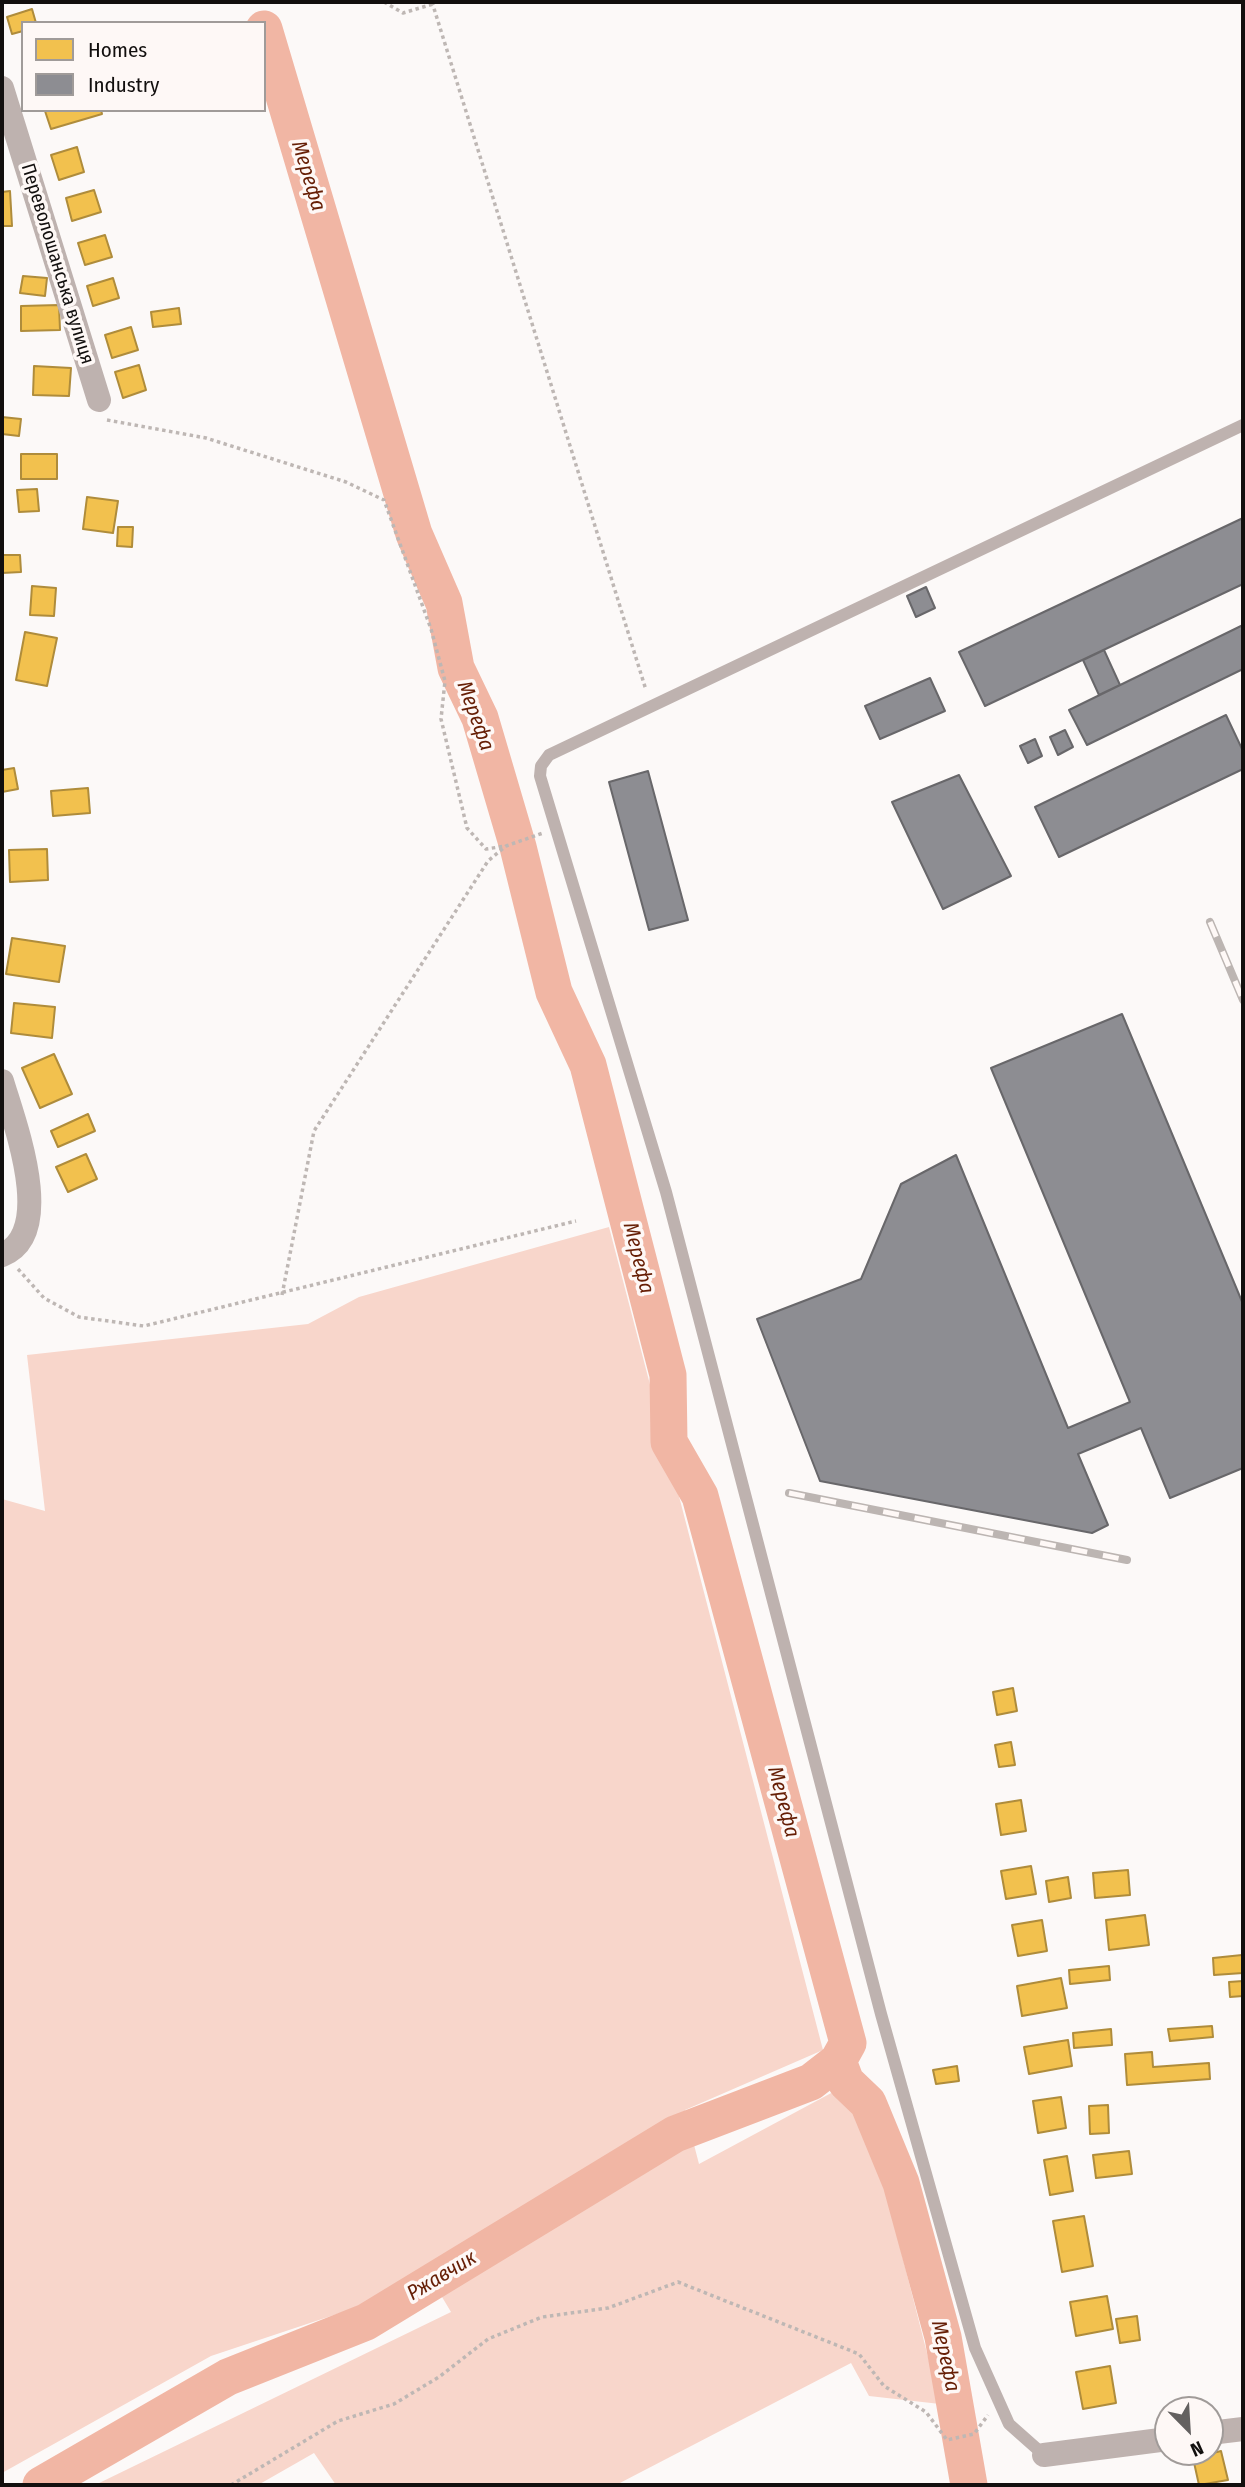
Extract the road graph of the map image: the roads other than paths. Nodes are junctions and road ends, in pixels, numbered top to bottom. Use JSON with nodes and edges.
{"nodes":[{"id":1,"x":2,"y":88,"type":"edge"},
{"id":2,"x":99,"y":400,"type":"road end"},
{"id":3,"x":1243,"y":425,"type":"edge"},
{"id":4,"x":2,"y":1080,"type":"edge"},
{"id":5,"x":4,"y":1255,"type":"edge"},
{"id":6,"x":1243,"y":2429,"type":"edge"},
{"id":7,"x":1224,"y":2431,"type":"edge"},
{"id":8,"x":1154,"y":2441,"type":"edge"},
{"id":9,"x":1044,"y":2455,"type":"joint"}],
"edges":[{"from":1,"to":2,"type":"street","name":"Переволошанська вулиця"},
{"from":3,"to":9,"type":"lane"},
{"from":4,"to":5,"type":"street"},
{"from":6,"to":7,"type":"street"},
{"from":8,"to":9,"type":"street"}]}
